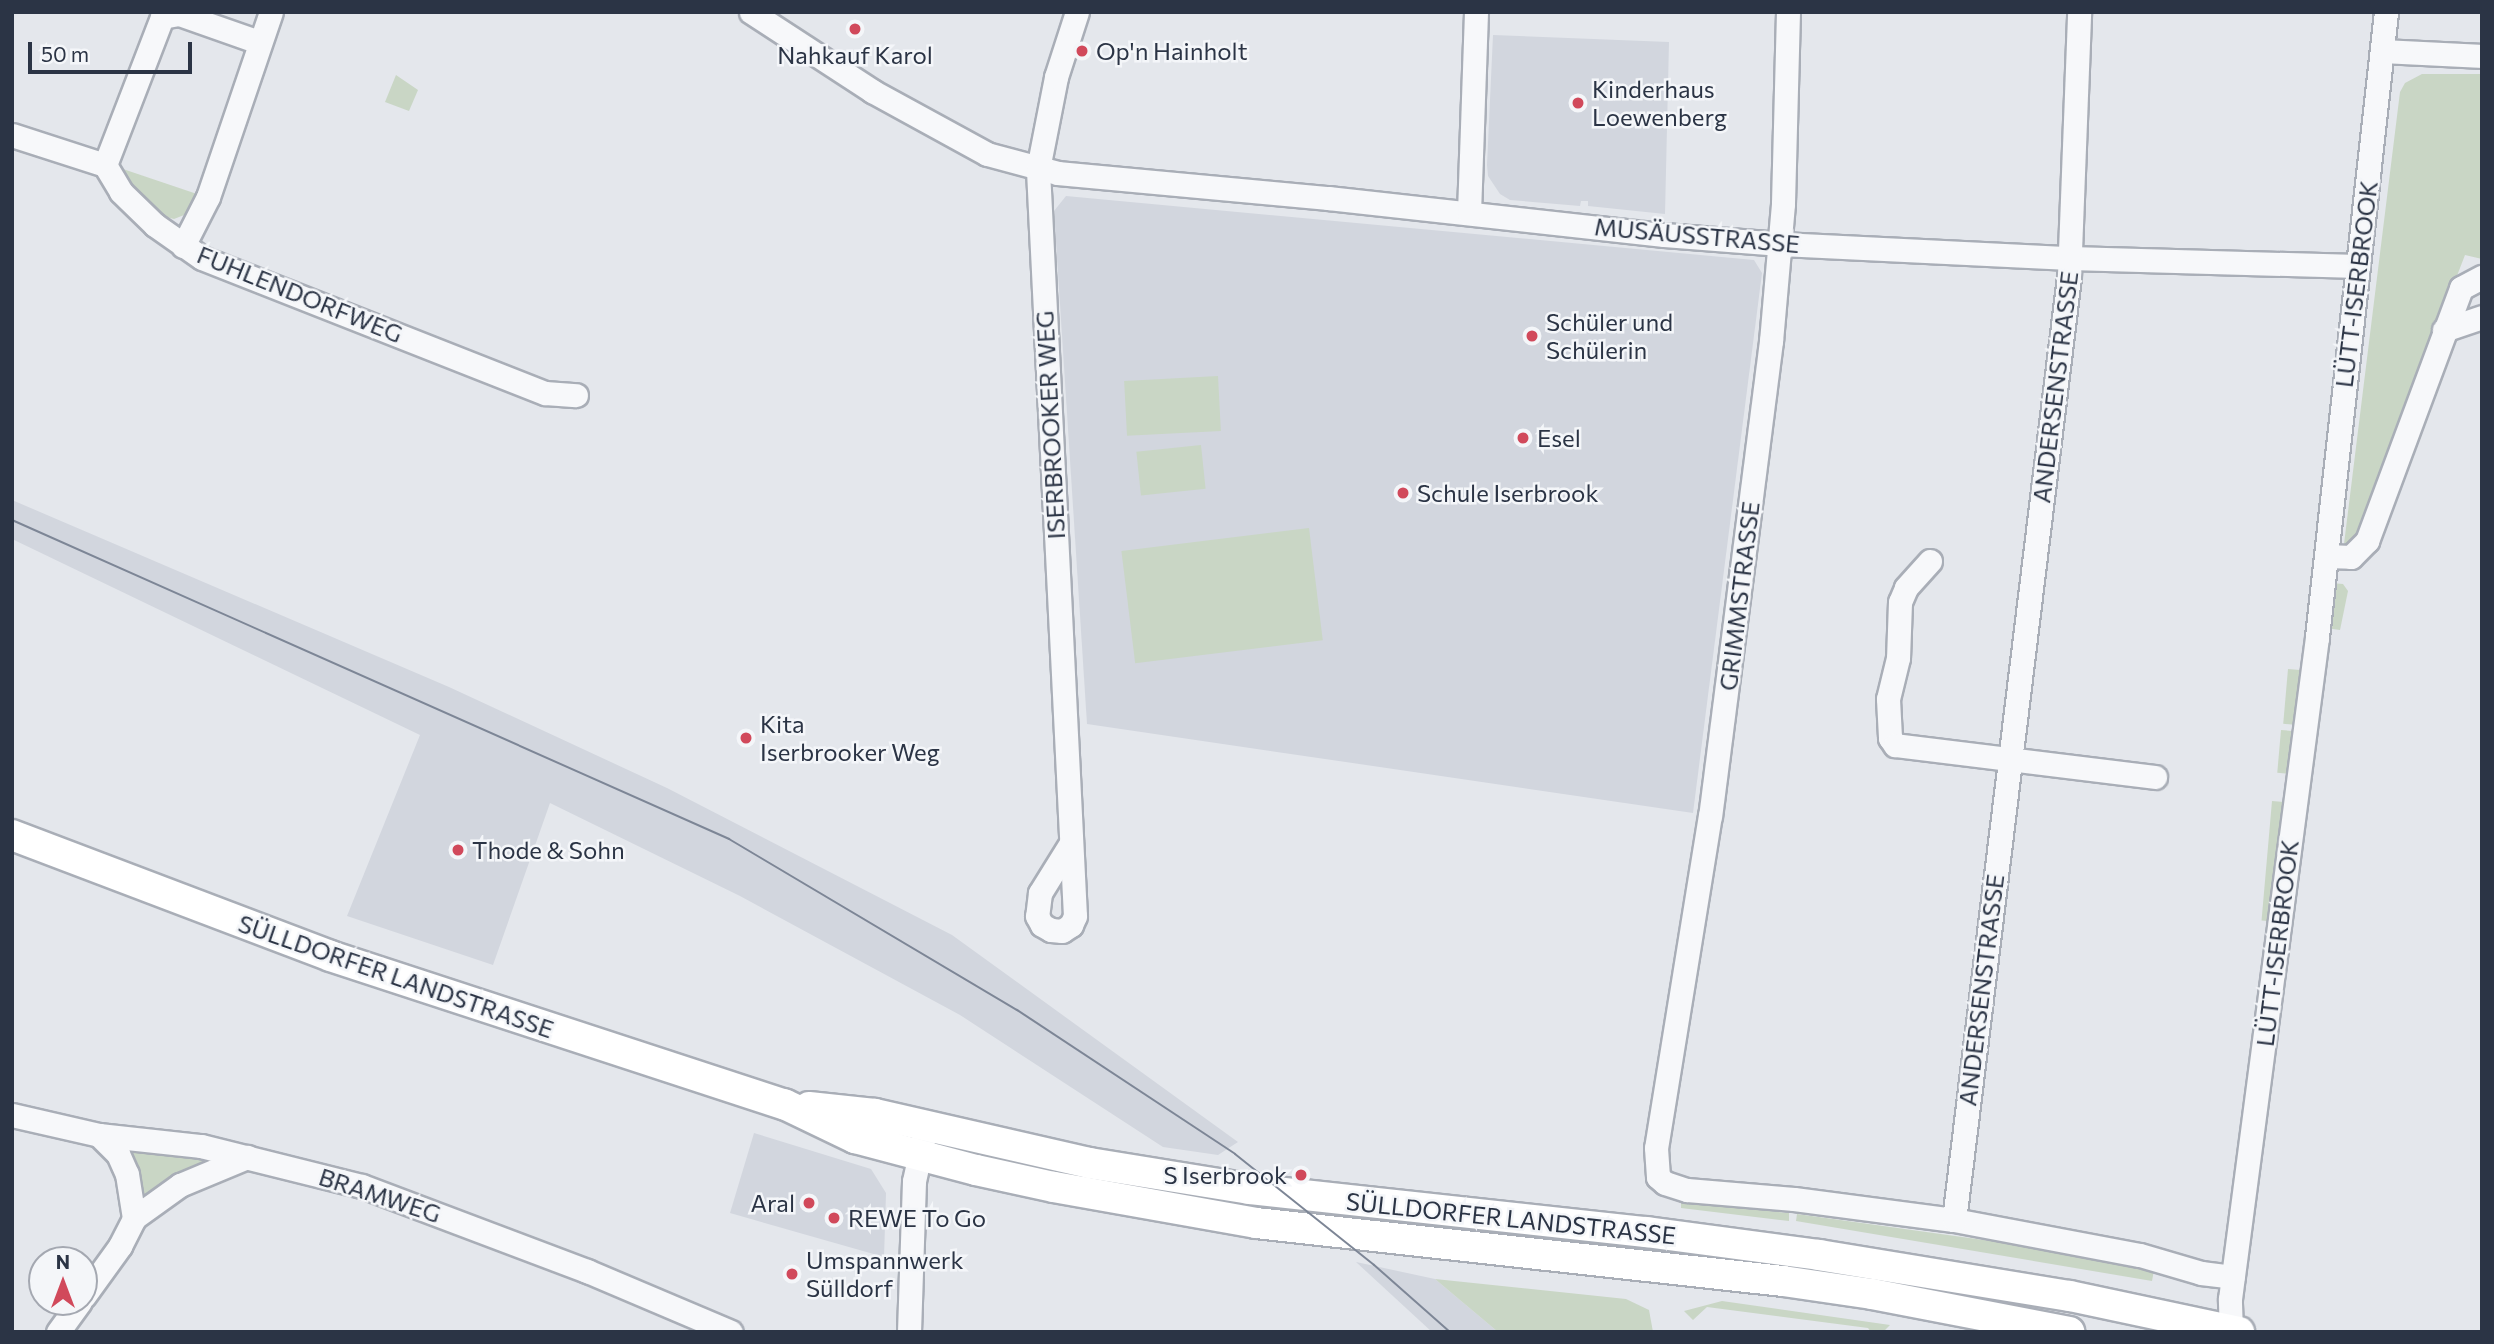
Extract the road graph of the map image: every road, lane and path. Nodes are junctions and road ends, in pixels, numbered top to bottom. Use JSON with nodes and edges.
{"nodes":[{"id":1,"x":271,"y":12,"type":"edge"},
{"id":2,"x":751,"y":12,"type":"edge"},
{"id":3,"x":1077,"y":12,"type":"edge"},
{"id":4,"x":1476,"y":12,"type":"edge"},
{"id":5,"x":1788,"y":12,"type":"edge"},
{"id":6,"x":2079,"y":12,"type":"edge"},
{"id":7,"x":2386,"y":12,"type":"edge"},
{"id":8,"x":259,"y":42,"type":"junction"},
{"id":9,"x":2383,"y":51,"type":"junction"},
{"id":10,"x":2482,"y":56,"type":"edge"},
{"id":11,"x":12,"y":135,"type":"edge"},
{"id":12,"x":105,"y":165,"type":"junction"},
{"id":13,"x":1038,"y":169,"type":"junction"},
{"id":14,"x":1469,"y":213,"type":"junction"},
{"id":15,"x":1781,"y":244,"type":"junction"},
{"id":16,"x":183,"y":246,"type":"junction"},
{"id":17,"x":2070,"y":258,"type":"junction"},
{"id":18,"x":2358,"y":266,"type":"junction"},
{"id":19,"x":2482,"y":277,"type":"edge"},
{"id":20,"x":2482,"y":317,"type":"edge"},
{"id":21,"x":2444,"y":330,"type":"junction"},
{"id":22,"x":576,"y":395,"type":"dead end"},
{"id":23,"x":2326,"y":556,"type":"junction"},
{"id":24,"x":1930,"y":561,"type":"dead end"},
{"id":25,"x":2011,"y":760,"type":"junction"},
{"id":26,"x":2155,"y":778,"type":"dead end"},
{"id":27,"x":12,"y":835,"type":"edge"},
{"id":28,"x":1071,"y":843,"type":"dead end"},
{"id":29,"x":784,"y":1104,"type":"junction"},
{"id":30,"x":12,"y":1115,"type":"edge"},
{"id":31,"x":927,"y":1127,"type":"junction"},
{"id":32,"x":99,"y":1135,"type":"junction"},
{"id":33,"x":919,"y":1156,"type":"junction"},
{"id":34,"x":247,"y":1157,"type":"junction"},
{"id":35,"x":1658,"y":1177,"type":"joint"},
{"id":36,"x":134,"y":1218,"type":"junction"},
{"id":37,"x":1954,"y":1220,"type":"junction"},
{"id":38,"x":98,"y":1277,"type":"edge"},
{"id":39,"x":2232,"y":1277,"type":"junction"},
{"id":40,"x":70,"y":1316,"type":"edge"},
{"id":41,"x":2233,"y":1331,"type":"edge"},
{"id":42,"x":58,"y":1332,"type":"edge"},
{"id":43,"x":732,"y":1332,"type":"edge"},
{"id":44,"x":909,"y":1332,"type":"edge"},
{"id":45,"x":2069,"y":1332,"type":"edge"}],
"edges":[{"from":1,"to":8,"type":"street"},
{"from":2,"to":13,"type":"street"},
{"from":3,"to":13,"type":"street","name":"ISERBROOKER WEG"},
{"from":4,"to":14,"type":"street"},
{"from":5,"to":15,"type":"street","name":"GRIMMSTRASSE"},
{"from":6,"to":17,"type":"street","name":"ANDERSENSTRASSE"},
{"from":7,"to":9,"type":"street","name":"LÜTT-ISERBROOK"},
{"from":8,"to":12,"type":"street"},
{"from":8,"to":16,"type":"street"},
{"from":9,"to":10,"type":"street"},
{"from":9,"to":18,"type":"street","name":"LÜTT-ISERBROOK"},
{"from":11,"to":12,"type":"street"},
{"from":12,"to":16,"type":"street","name":"FUHLENDORFWEG"},
{"from":13,"to":14,"type":"street","name":"MUSÄUSSTRASSE"},
{"from":13,"to":28,"type":"street","name":"ISERBROOKER WEG"},
{"from":14,"to":15,"type":"street","name":"MUSÄUSSTRASSE"},
{"from":15,"to":17,"type":"street","name":"MUSÄUSSTRASSE"},
{"from":15,"to":35,"type":"street","name":"GRIMMSTRASSE"},
{"from":16,"to":22,"type":"street","name":"FUHLENDORFWEG"},
{"from":17,"to":18,"type":"street","name":"MUSÄUSSTRASSE"},
{"from":17,"to":25,"type":"street","name":"ANDERSENSTRASSE"},
{"from":18,"to":23,"type":"street","name":"LÜTT-ISERBROOK"},
{"from":19,"to":21,"type":"street"},
{"from":20,"to":21,"type":"street"},
{"from":21,"to":23,"type":"street"},
{"from":23,"to":39,"type":"street","name":"LÜTT-ISERBROOK"},
{"from":24,"to":25,"type":"street"},
{"from":25,"to":26,"type":"street"},
{"from":25,"to":37,"type":"street","name":"ANDERSENSTRASSE"},
{"from":27,"to":29,"type":"main road","name":"SÜLLDORFER LANDSTRASSE"},
{"from":29,"to":31,"type":"main road","name":"SÜLLDORFER LANDSTRASSE"},
{"from":29,"to":33,"type":"main road","name":"SÜLLDORFER LANDSTRASSE"},
{"from":30,"to":32,"type":"street","name":"BRAMWEG"},
{"from":31,"to":33,"type":"street"},
{"from":31,"to":41,"type":"main road","name":"SÜLLDORFER LANDSTRASSE"},
{"from":32,"to":34,"type":"street","name":"BRAMWEG"},
{"from":32,"to":36,"type":"street"},
{"from":33,"to":44,"type":"street"},
{"from":33,"to":45,"type":"main road","name":"SÜLLDORFER LANDSTRASSE"},
{"from":34,"to":36,"type":"street"},
{"from":34,"to":43,"type":"street","name":"BRAMWEG"},
{"from":35,"to":37,"type":"street","name":"SÜLLDORFER LANDSTRASSE"},
{"from":36,"to":38,"type":"street"},
{"from":37,"to":39,"type":"street","name":"SÜLLDORFER LANDSTRASSE"},
{"from":39,"to":41,"type":"street","name":"LÜTT-ISERBROOK"},
{"from":40,"to":42,"type":"street"}]}
